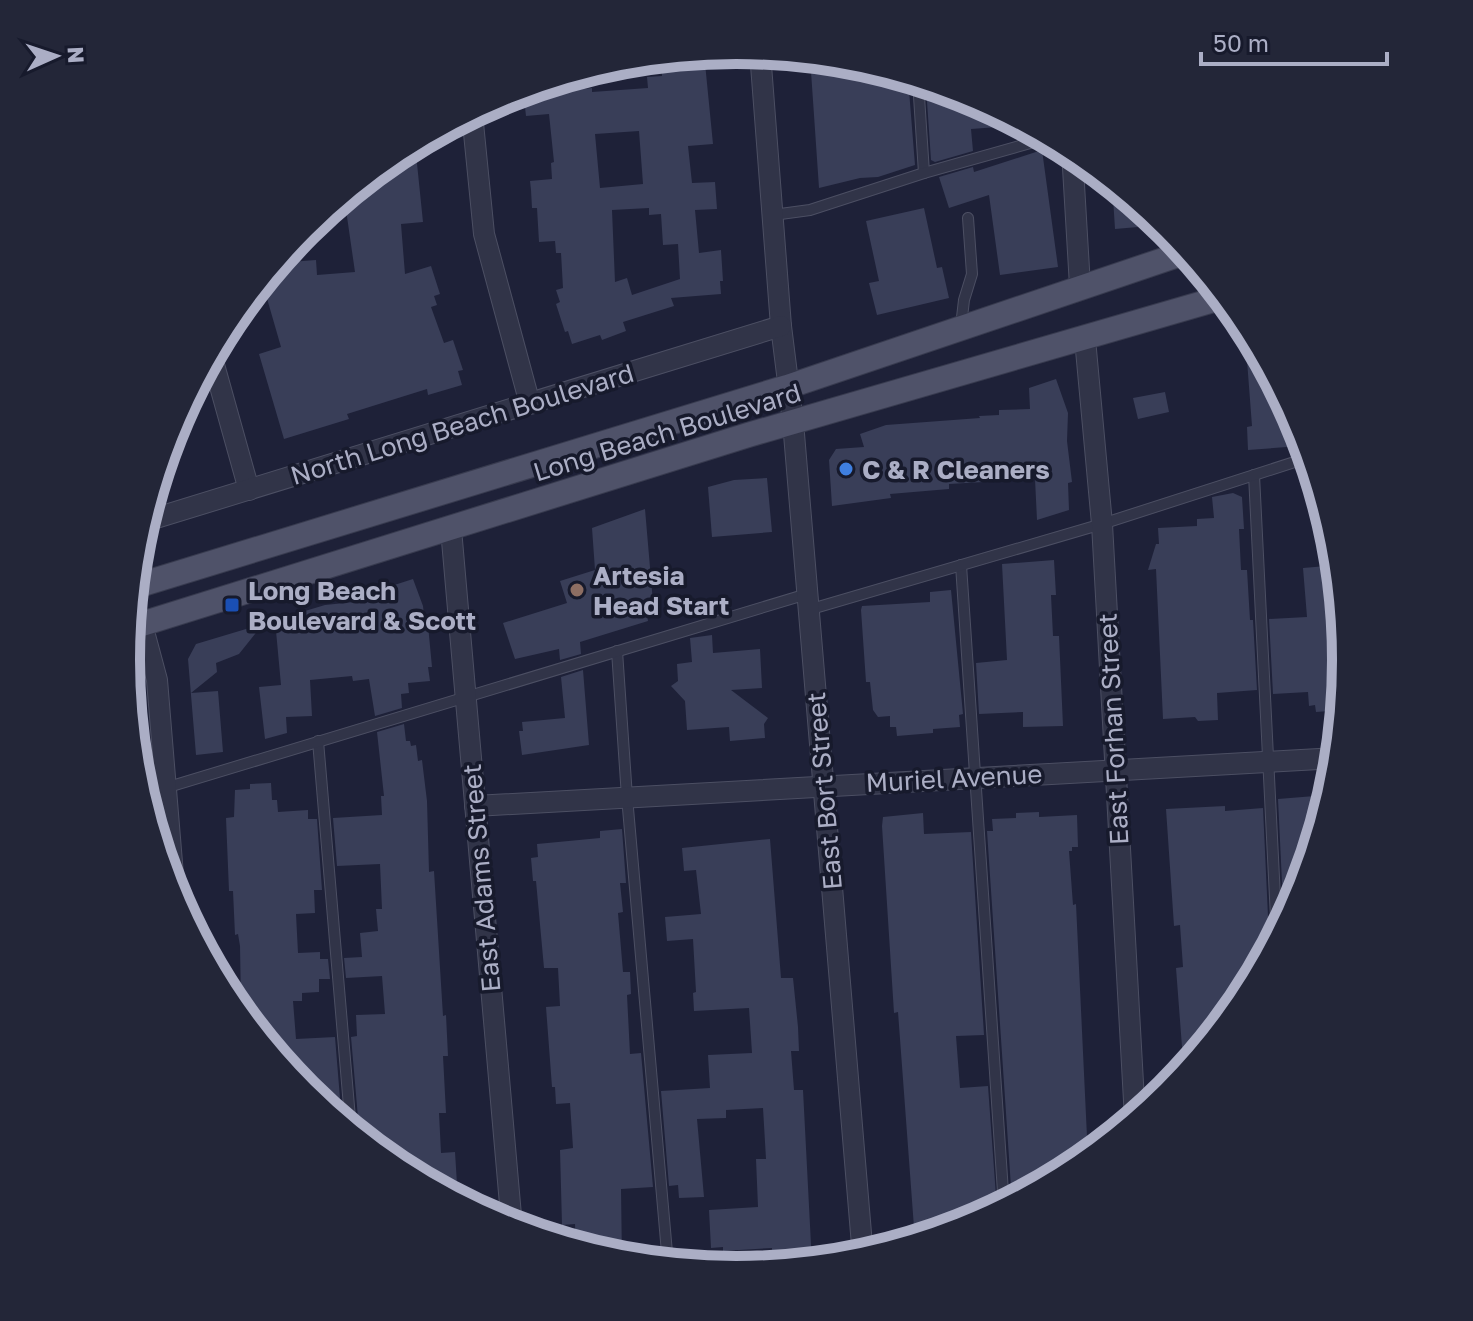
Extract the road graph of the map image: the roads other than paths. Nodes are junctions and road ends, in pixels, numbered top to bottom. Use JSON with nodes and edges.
{"nodes":[{"id":1,"x":761,"y":65,"type":"edge"},
{"id":2,"x":919,"y":93,"type":"edge"},
{"id":3,"x":473,"y":126,"type":"edge"},
{"id":4,"x":1032,"y":142,"type":"edge"},
{"id":5,"x":1073,"y":168,"type":"edge"},
{"id":6,"x":924,"y":173,"type":"junction"},
{"id":7,"x":773,"y":215,"type":"junction"},
{"id":8,"x":968,"y":218,"type":"dead end"},
{"id":9,"x":1174,"y":256,"type":"edge"},
{"id":10,"x":1080,"y":286,"type":"junction"},
{"id":11,"x":1212,"y":301,"type":"edge"},
{"id":12,"x":781,"y":326,"type":"junction"},
{"id":13,"x":961,"y":328,"type":"junction"},
{"id":14,"x":1085,"y":339,"type":"junction"},
{"id":15,"x":216,"y":371,"type":"edge"},
{"id":16,"x":787,"y":387,"type":"junction"},
{"id":17,"x":530,"y":404,"type":"junction"},
{"id":18,"x":793,"y":422,"type":"junction"},
{"id":19,"x":1298,"y":461,"type":"edge"},
{"id":20,"x":1254,"y":475,"type":"junction"},
{"id":21,"x":249,"y":490,"type":"junction"},
{"id":22,"x":157,"y":518,"type":"edge"},
{"id":23,"x":1102,"y":524,"type":"junction"},
{"id":24,"x":451,"y":529,"type":"junction"},
{"id":25,"x":961,"y":565,"type":"junction"},
{"id":26,"x":145,"y":583,"type":"edge"},
{"id":27,"x":808,"y":602,"type":"junction"},
{"id":28,"x":141,"y":624,"type":"edge"},
{"id":29,"x":141,"y":638,"type":"edge"},
{"id":30,"x":617,"y":651,"type":"junction"},
{"id":31,"x":466,"y":696,"type":"junction"},
{"id":32,"x":318,"y":741,"type":"junction"},
{"id":33,"x":1325,"y":759,"type":"edge"},
{"id":34,"x":1268,"y":762,"type":"junction"},
{"id":35,"x":1116,"y":770,"type":"junction"},
{"id":36,"x":975,"y":777,"type":"junction"},
{"id":37,"x":823,"y":786,"type":"junction"},
{"id":38,"x":166,"y":788,"type":"junction"},
{"id":39,"x":154,"y":791,"type":"edge"},
{"id":40,"x":627,"y":797,"type":"junction"},
{"id":41,"x":475,"y":806,"type":"junction"},
{"id":42,"x":171,"y":849,"type":"edge"},
{"id":43,"x":1276,"y":914,"type":"edge"},
{"id":44,"x":1134,"y":1105,"type":"edge"},
{"id":45,"x":350,"y":1115,"type":"edge"},
{"id":46,"x":1003,"y":1193,"type":"edge"},
{"id":47,"x":511,"y":1213,"type":"edge"},
{"id":48,"x":862,"y":1244,"type":"edge"},
{"id":49,"x":667,"y":1253,"type":"edge"}],
"edges":[{"from":1,"to":7,"type":"street","name":"East Bort Street"},
{"from":2,"to":6,"type":"lane"},
{"from":3,"to":17,"type":"street"},
{"from":4,"to":6,"type":"lane"},
{"from":5,"to":10,"type":"street"},
{"from":6,"to":7,"type":"lane"},
{"from":7,"to":12,"type":"street","name":"East Bort Street"},
{"from":8,"to":13,"type":"lane"},
{"from":9,"to":10,"type":"main road","name":"Long Beach Boulevard"},
{"from":10,"to":13,"type":"main road","name":"Long Beach Boulevard"},
{"from":11,"to":14,"type":"main road","name":"Long Beach Boulevard"},
{"from":12,"to":16,"type":"street","name":"East Bort Street"},
{"from":12,"to":17,"type":"street","name":"North Long Beach Boulevard"},
{"from":13,"to":16,"type":"main road","name":"Long Beach Boulevard"},
{"from":14,"to":18,"type":"main road","name":"Long Beach Boulevard"},
{"from":14,"to":23,"type":"street","name":"East Forhan Street"},
{"from":15,"to":21,"type":"street"},
{"from":16,"to":18,"type":"street","name":"East Bort Street"},
{"from":16,"to":26,"type":"main road","name":"Long Beach Boulevard"},
{"from":17,"to":21,"type":"street","name":"North Long Beach Boulevard"},
{"from":18,"to":24,"type":"main road","name":"Long Beach Boulevard"},
{"from":18,"to":27,"type":"street","name":"East Bort Street"},
{"from":19,"to":20,"type":"lane"},
{"from":20,"to":23,"type":"lane"},
{"from":20,"to":34,"type":"lane"},
{"from":21,"to":22,"type":"street","name":"North Long Beach Boulevard"},
{"from":23,"to":25,"type":"lane"},
{"from":23,"to":35,"type":"street","name":"East Forhan Street"},
{"from":24,"to":28,"type":"main road","name":"Long Beach Boulevard"},
{"from":24,"to":31,"type":"street","name":"East Adams Street"},
{"from":25,"to":27,"type":"lane"},
{"from":25,"to":36,"type":"lane"},
{"from":27,"to":30,"type":"lane"},
{"from":27,"to":37,"type":"street","name":"East Bort Street"},
{"from":29,"to":38,"type":"street"},
{"from":30,"to":31,"type":"lane"},
{"from":30,"to":40,"type":"lane"},
{"from":31,"to":32,"type":"lane"},
{"from":31,"to":41,"type":"street","name":"East Adams Street"},
{"from":32,"to":38,"type":"lane"},
{"from":32,"to":45,"type":"lane"},
{"from":33,"to":34,"type":"street","name":"Muriel Avenue"},
{"from":34,"to":35,"type":"street","name":"Muriel Avenue"},
{"from":34,"to":43,"type":"lane"},
{"from":35,"to":36,"type":"street","name":"Muriel Avenue"},
{"from":35,"to":44,"type":"street","name":"East Forhan Street"},
{"from":36,"to":37,"type":"street","name":"Muriel Avenue"},
{"from":36,"to":46,"type":"lane"},
{"from":37,"to":40,"type":"street","name":"Muriel Avenue"},
{"from":37,"to":48,"type":"street","name":"East Bort Street"},
{"from":38,"to":39,"type":"lane"},
{"from":38,"to":42,"type":"street"},
{"from":40,"to":41,"type":"street","name":"Muriel Avenue"},
{"from":40,"to":49,"type":"lane"},
{"from":41,"to":47,"type":"street","name":"East Adams Street"}]}
